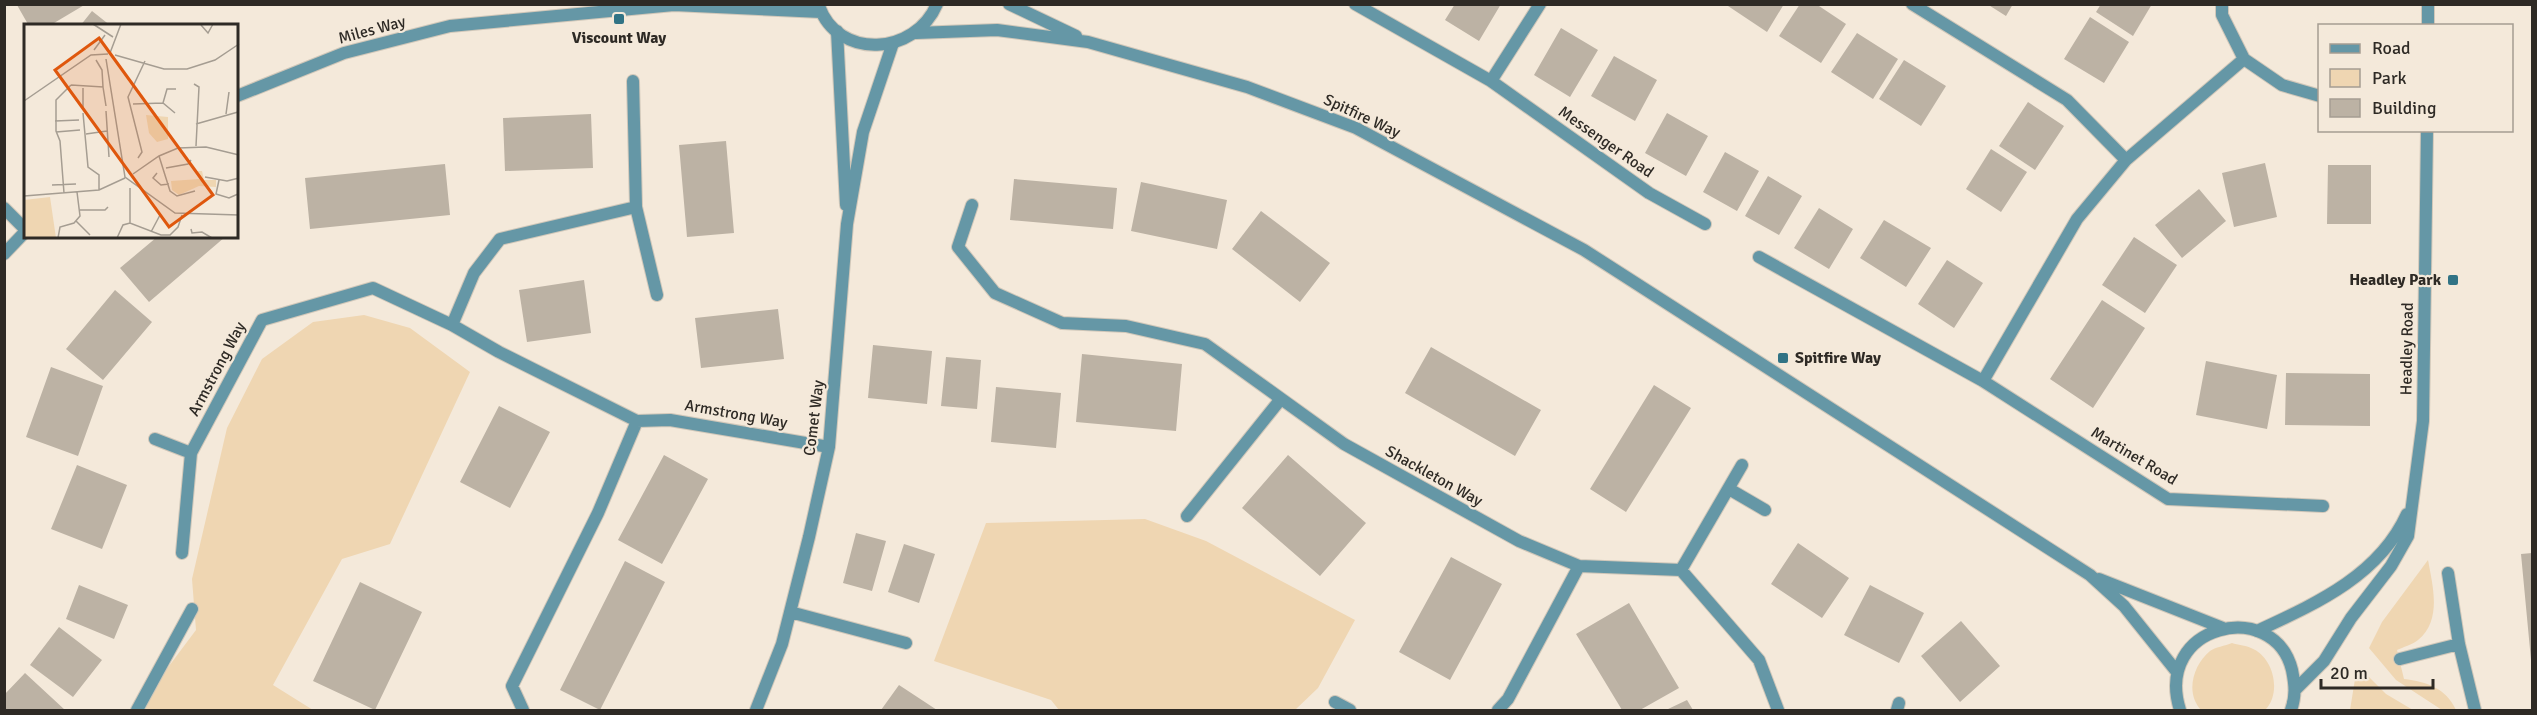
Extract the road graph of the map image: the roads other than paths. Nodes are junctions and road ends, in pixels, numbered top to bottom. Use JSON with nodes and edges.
{"nodes":[{"id":1,"x":593,"y":4,"type":"edge"},
{"id":2,"x":937,"y":4,"type":"edge"},
{"id":3,"x":1009,"y":4,"type":"edge"},
{"id":4,"x":1540,"y":4,"type":"edge"},
{"id":5,"x":1912,"y":4,"type":"edge"},
{"id":6,"x":2222,"y":4,"type":"edge"},
{"id":7,"x":2428,"y":4,"type":"edge"},
{"id":8,"x":1360,"y":6,"type":"edge"},
{"id":9,"x":820,"y":8,"type":"edge"},
{"id":10,"x":521,"y":20,"type":"junction"},
{"id":11,"x":2428,"y":24,"type":"edge"},
{"id":12,"x":837,"y":31,"type":"junction"},
{"id":13,"x":916,"y":33,"type":"junction"},
{"id":14,"x":1088,"y":42,"type":"junction"},
{"id":15,"x":893,"y":43,"type":"junction"},
{"id":16,"x":2244,"y":59,"type":"junction"},
{"id":17,"x":633,"y":81,"type":"dead end"},
{"id":18,"x":1491,"y":81,"type":"junction"},
{"id":19,"x":238,"y":96,"type":"edge"},
{"id":20,"x":2318,"y":96,"type":"edge"},
{"id":21,"x":2427,"y":132,"type":"edge"},
{"id":22,"x":2126,"y":160,"type":"junction"},
{"id":23,"x":972,"y":205,"type":"dead end"},
{"id":24,"x":636,"y":207,"type":"junction"},
{"id":25,"x":4,"y":208,"type":"edge"},
{"id":26,"x":847,"y":224,"type":"junction"},
{"id":27,"x":1705,"y":224,"type":"dead end"},
{"id":28,"x":24,"y":228,"type":"edge"},
{"id":29,"x":24,"y":232,"type":"edge"},
{"id":30,"x":4,"y":254,"type":"edge"},
{"id":31,"x":1758,"y":257,"type":"dead end"},
{"id":32,"x":657,"y":295,"type":"dead end"},
{"id":33,"x":452,"y":325,"type":"junction"},
{"id":34,"x":1983,"y":381,"type":"junction"},
{"id":35,"x":1280,"y":400,"type":"junction"},
{"id":36,"x":638,"y":421,"type":"junction"},
{"id":37,"x":155,"y":438,"type":"dead end"},
{"id":38,"x":829,"y":447,"type":"junction"},
{"id":39,"x":191,"y":453,"type":"junction"},
{"id":40,"x":1742,"y":465,"type":"dead end"},
{"id":41,"x":1729,"y":489,"type":"junction"},
{"id":42,"x":2414,"y":496,"type":"junction"},
{"id":43,"x":2323,"y":506,"type":"dead end"},
{"id":44,"x":1765,"y":510,"type":"dead end"},
{"id":45,"x":1187,"y":516,"type":"dead end"},
{"id":46,"x":182,"y":553,"type":"dead end"},
{"id":47,"x":1579,"y":566,"type":"junction"},
{"id":48,"x":1681,"y":570,"type":"junction"},
{"id":49,"x":2448,"y":573,"type":"dead end"},
{"id":50,"x":2090,"y":575,"type":"junction"},
{"id":51,"x":192,"y":609,"type":"dead end"},
{"id":52,"x":790,"y":612,"type":"junction"},
{"id":53,"x":2223,"y":628,"type":"junction"},
{"id":54,"x":2257,"y":631,"type":"junction"},
{"id":55,"x":906,"y":643,"type":"dead end"},
{"id":56,"x":2459,"y":644,"type":"junction"},
{"id":57,"x":2400,"y":659,"type":"dead end"},
{"id":58,"x":2177,"y":672,"type":"junction"},
{"id":59,"x":2296,"y":689,"type":"junction"},
{"id":60,"x":1335,"y":702,"type":"dead end"},
{"id":61,"x":2177,"y":708,"type":"edge"},
{"id":62,"x":2292,"y":710,"type":"edge"},
{"id":63,"x":136,"y":711,"type":"edge"},
{"id":64,"x":523,"y":711,"type":"edge"},
{"id":65,"x":756,"y":711,"type":"edge"},
{"id":66,"x":1350,"y":711,"type":"edge"},
{"id":67,"x":1498,"y":711,"type":"edge"},
{"id":68,"x":1778,"y":711,"type":"edge"},
{"id":69,"x":2475,"y":711,"type":"edge"}],
"edges":[{"from":1,"to":10,"type":"street","name":"Miles Way"},
{"from":2,"to":13,"type":"street","name":"Miles Way"},
{"from":3,"to":14,"type":"street","name":"Spitfire Way"},
{"from":4,"to":18,"type":"street"},
{"from":5,"to":22,"type":"street"},
{"from":6,"to":16,"type":"street"},
{"from":7,"to":11,"type":"street"},
{"from":8,"to":18,"type":"street","name":"Messenger Road"},
{"from":9,"to":10,"type":"street","name":"Miles Way"},
{"from":9,"to":12,"type":"street","name":"Miles Way"},
{"from":10,"to":19,"type":"street","name":"Miles Way"},
{"from":12,"to":15,"type":"street","name":"Miles Way"},
{"from":12,"to":26,"type":"street","name":"Comet Way"},
{"from":13,"to":14,"type":"street","name":"Spitfire Way"},
{"from":13,"to":15,"type":"street","name":"Miles Way"},
{"from":14,"to":50,"type":"street","name":"Spitfire Way"},
{"from":15,"to":26,"type":"street","name":"Comet Way"},
{"from":16,"to":20,"type":"street"},
{"from":16,"to":22,"type":"street"},
{"from":17,"to":24,"type":"street"},
{"from":18,"to":27,"type":"street","name":"Messenger Road"},
{"from":21,"to":42,"type":"street","name":"Headley Road"},
{"from":22,"to":34,"type":"street"},
{"from":23,"to":35,"type":"street","name":"Shackleton Way"},
{"from":24,"to":32,"type":"street"},
{"from":24,"to":33,"type":"street"},
{"from":25,"to":28,"type":"street"},
{"from":26,"to":38,"type":"street","name":"Comet Way"},
{"from":29,"to":30,"type":"street"},
{"from":31,"to":34,"type":"street","name":"Martinet Road"},
{"from":33,"to":36,"type":"street","name":"Armstrong Way"},
{"from":33,"to":39,"type":"street","name":"Armstrong Way"},
{"from":34,"to":43,"type":"street","name":"Martinet Road"},
{"from":35,"to":45,"type":"street"},
{"from":35,"to":47,"type":"street","name":"Shackleton Way"},
{"from":36,"to":38,"type":"street","name":"Armstrong Way"},
{"from":36,"to":64,"type":"street"},
{"from":37,"to":39,"type":"street"},
{"from":38,"to":52,"type":"street","name":"Comet Way"},
{"from":39,"to":46,"type":"street","name":"Armstrong Way"},
{"from":40,"to":41,"type":"street"},
{"from":41,"to":44,"type":"street"},
{"from":41,"to":48,"type":"street"},
{"from":42,"to":54,"type":"street","name":"Headley Road"},
{"from":42,"to":59,"type":"street","name":"Headley Road"},
{"from":47,"to":48,"type":"street","name":"Shackleton Way"},
{"from":47,"to":67,"type":"street"},
{"from":48,"to":68,"type":"street"},
{"from":49,"to":56,"type":"street"},
{"from":50,"to":53,"type":"street","name":"Spitfire Way"},
{"from":50,"to":58,"type":"street","name":"Spitfire Way"},
{"from":51,"to":63,"type":"street"},
{"from":52,"to":55,"type":"street"},
{"from":52,"to":65,"type":"street","name":"Comet Way"},
{"from":53,"to":54,"type":"street"},
{"from":53,"to":58,"type":"street"},
{"from":54,"to":59,"type":"street"},
{"from":56,"to":57,"type":"street"},
{"from":56,"to":69,"type":"street"},
{"from":58,"to":61,"type":"street"},
{"from":59,"to":62,"type":"street"},
{"from":60,"to":66,"type":"street"}]}
